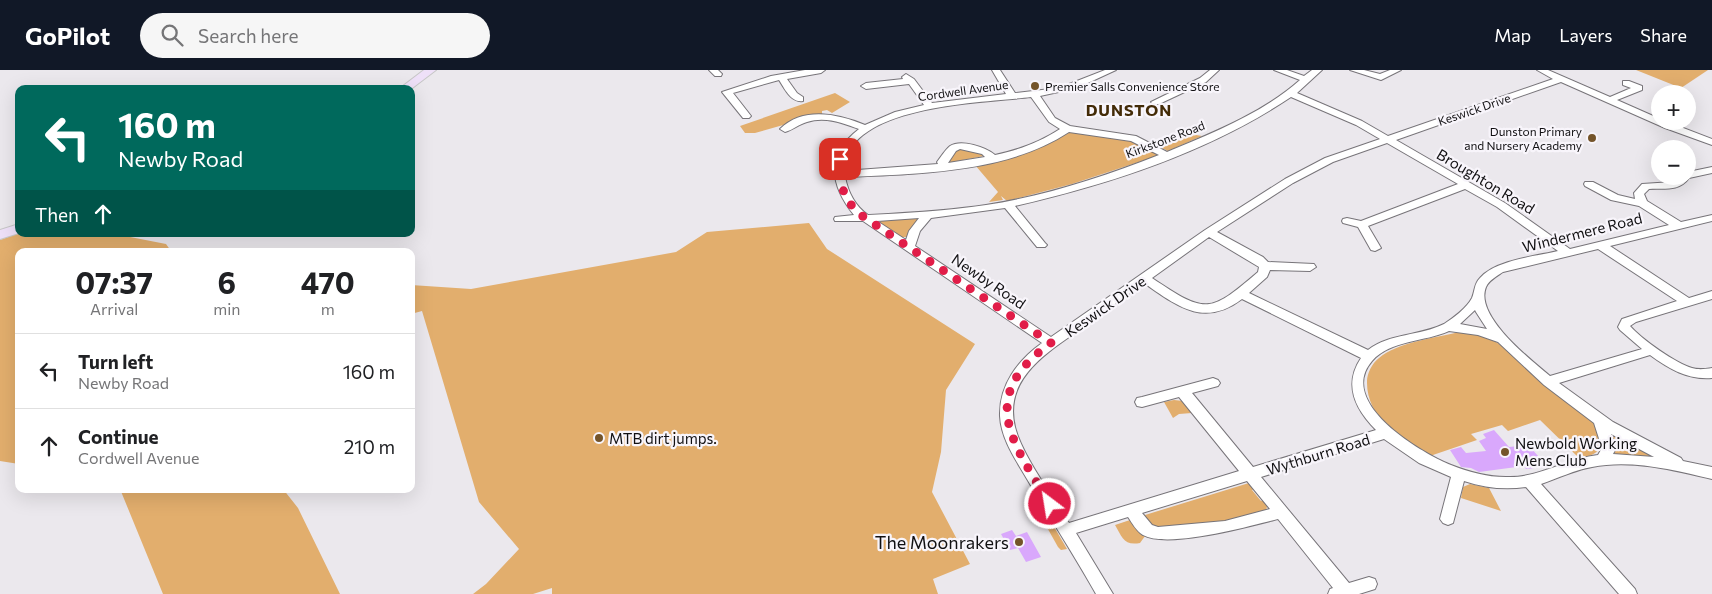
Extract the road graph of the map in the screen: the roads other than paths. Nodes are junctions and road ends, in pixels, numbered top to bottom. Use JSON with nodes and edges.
{"nodes":[{"id":1,"x":431,"y":70,"type":"edge"},
{"id":2,"x":768,"y":70,"type":"edge"},
{"id":3,"x":821,"y":70,"type":"edge"},
{"id":4,"x":996,"y":70,"type":"edge"},
{"id":5,"x":1112,"y":70,"type":"edge"},
{"id":6,"x":1215,"y":70,"type":"edge"},
{"id":7,"x":1278,"y":70,"type":"edge"},
{"id":8,"x":1318,"y":70,"type":"edge"},
{"id":9,"x":1353,"y":70,"type":"edge"},
{"id":10,"x":1397,"y":70,"type":"edge"},
{"id":11,"x":1541,"y":70,"type":"edge"},
{"id":12,"x":899,"y":73,"type":"dead end"},
{"id":13,"x":778,"y":78,"type":"junction"},
{"id":14,"x":1304,"y":79,"type":"junction"},
{"id":15,"x":1561,"y":79,"type":"junction"},
{"id":16,"x":911,"y":81,"type":"junction"},
{"id":17,"x":1626,"y":83,"type":"dead end"},
{"id":18,"x":410,"y":85,"type":"edge"},
{"id":19,"x":866,"y":86,"type":"dead end"},
{"id":20,"x":1290,"y":93,"type":"junction"},
{"id":21,"x":1034,"y":95,"type":"junction"},
{"id":22,"x":1012,"y":96,"type":"junction"},
{"id":23,"x":800,"y":99,"type":"dead end"},
{"id":24,"x":1610,"y":100,"type":"junction"},
{"id":25,"x":1156,"y":102,"type":"dead end"},
{"id":26,"x":930,"y":106,"type":"junction"},
{"id":27,"x":746,"y":116,"type":"dead end"},
{"id":28,"x":784,"y":129,"type":"dead end"},
{"id":29,"x":866,"y":129,"type":"junction"},
{"id":30,"x":1067,"y":129,"type":"junction"},
{"id":31,"x":1387,"y":140,"type":"junction"},
{"id":32,"x":1712,"y":142,"type":"edge"},
{"id":33,"x":1167,"y":156,"type":"junction"},
{"id":34,"x":992,"y":158,"type":"junction"},
{"id":35,"x":944,"y":166,"type":"junction"},
{"id":36,"x":1710,"y":170,"type":"dead end"},
{"id":37,"x":839,"y":174,"type":"junction"},
{"id":38,"x":1696,"y":174,"type":"edge"},
{"id":39,"x":1466,"y":185,"type":"junction"},
{"id":40,"x":1654,"y":185,"type":"edge"},
{"id":41,"x":1590,"y":187,"type":"dead end"},
{"id":42,"x":1642,"y":203,"type":"junction"},
{"id":43,"x":1008,"y":204,"type":"junction"},
{"id":44,"x":928,"y":214,"type":"junction"},
{"id":45,"x":864,"y":218,"type":"junction"},
{"id":46,"x":1712,"y":218,"type":"edge"},
{"id":47,"x":839,"y":219,"type":"dead end"},
{"id":48,"x":1347,"y":220,"type":"dead end"},
{"id":49,"x":1362,"y":225,"type":"junction"},
{"id":50,"x":1679,"y":226,"type":"junction"},
{"id":51,"x":15,"y":229,"type":"edge"},
{"id":52,"x":1209,"y":232,"type":"junction"},
{"id":53,"x":0,"y":235,"type":"edge"},
{"id":54,"x":1599,"y":244,"type":"junction"},
{"id":55,"x":1041,"y":245,"type":"dead end"},
{"id":56,"x":909,"y":246,"type":"junction"},
{"id":57,"x":1375,"y":248,"type":"dead end"},
{"id":58,"x":1567,"y":252,"type":"junction"},
{"id":59,"x":1265,"y":266,"type":"junction"},
{"id":60,"x":1310,"y":267,"type":"dead end"},
{"id":61,"x":1144,"y":278,"type":"junction"},
{"id":62,"x":1239,"y":293,"type":"junction"},
{"id":63,"x":1712,"y":295,"type":"edge"},
{"id":64,"x":1478,"y":299,"type":"junction"},
{"id":65,"x":1687,"y":302,"type":"junction"},
{"id":66,"x":1448,"y":327,"type":"junction"},
{"id":67,"x":1501,"y":339,"type":"junction"},
{"id":68,"x":1051,"y":343,"type":"junction"},
{"id":69,"x":1653,"y":350,"type":"junction"},
{"id":70,"x":1369,"y":356,"type":"junction"},
{"id":71,"x":1712,"y":373,"type":"edge"},
{"id":72,"x":1550,"y":381,"type":"junction"},
{"id":73,"x":1214,"y":383,"type":"dead end"},
{"id":74,"x":1182,"y":392,"type":"junction"},
{"id":75,"x":1142,"y":402,"type":"dead end"},
{"id":76,"x":1600,"y":420,"type":"junction"},
{"id":77,"x":1385,"y":433,"type":"junction"},
{"id":78,"x":1603,"y":460,"type":"junction"},
{"id":79,"x":1683,"y":466,"type":"junction"},
{"id":80,"x":1712,"y":473,"type":"edge"},
{"id":81,"x":1459,"y":474,"type":"junction"},
{"id":82,"x":1250,"y":475,"type":"junction"},
{"id":83,"x":1530,"y":482,"type":"junction"},
{"id":84,"x":1131,"y":510,"type":"junction"},
{"id":85,"x":1280,"y":512,"type":"junction"},
{"id":86,"x":1448,"y":519,"type":"dead end"},
{"id":87,"x":1066,"y":530,"type":"junction"},
{"id":88,"x":1369,"y":584,"type":"dead end"},
{"id":89,"x":1340,"y":592,"type":"edge"},
{"id":90,"x":1105,"y":594,"type":"edge"},
{"id":91,"x":1629,"y":594,"type":"edge"}],
"edges":[{"from":1,"to":18,"type":"main road"},
{"from":2,"to":13,"type":"street"},
{"from":3,"to":13,"type":"street"},
{"from":4,"to":22,"type":"street"},
{"from":5,"to":21,"type":"street","name":"Cordwell Avenue"},
{"from":6,"to":25,"type":"street"},
{"from":7,"to":14,"type":"street"},
{"from":8,"to":14,"type":"street","name":"Kirkstone Road"},
{"from":9,"to":10,"type":"street"},
{"from":11,"to":15,"type":"street"},
{"from":12,"to":16,"type":"street"},
{"from":13,"to":23,"type":"street"},
{"from":13,"to":27,"type":"street"},
{"from":14,"to":20,"type":"street","name":"Kirkstone Road"},
{"from":15,"to":24,"type":"street"},
{"from":15,"to":31,"type":"street","name":"Keswick Drive"},
{"from":16,"to":19,"type":"street"},
{"from":16,"to":26,"type":"street"},
{"from":17,"to":24,"type":"street"},
{"from":20,"to":31,"type":"street"},
{"from":20,"to":33,"type":"street","name":"Kirkstone Road"},
{"from":21,"to":22,"type":"street","name":"Cordwell Avenue"},
{"from":21,"to":30,"type":"street"},
{"from":22,"to":26,"type":"street","name":"Cordwell Avenue"},
{"from":24,"to":32,"type":"street"},
{"from":26,"to":29,"type":"street","name":"Cordwell Avenue"},
{"from":28,"to":29,"type":"street"},
{"from":29,"to":37,"type":"street","name":"Cordwell Avenue"},
{"from":30,"to":33,"type":"street"},
{"from":30,"to":34,"type":"street"},
{"from":31,"to":39,"type":"street","name":"Broughton Road"},
{"from":31,"to":52,"type":"street","name":"Keswick Drive"},
{"from":33,"to":43,"type":"street","name":"Kirkstone Road"},
{"from":34,"to":35,"type":"street"},
{"from":34,"to":35,"type":"street"},
{"from":35,"to":37,"type":"street"},
{"from":36,"to":38,"type":"street"},
{"from":37,"to":45,"type":"street","name":"Cordwell Avenue"},
{"from":39,"to":49,"type":"street"},
{"from":39,"to":58,"type":"street","name":"Broughton Road"},
{"from":40,"to":42,"type":"street"},
{"from":41,"to":42,"type":"street"},
{"from":42,"to":50,"type":"street"},
{"from":43,"to":44,"type":"street","name":"Kirkstone Road"},
{"from":43,"to":55,"type":"street"},
{"from":44,"to":45,"type":"street","name":"Kirkstone Road"},
{"from":44,"to":56,"type":"street"},
{"from":45,"to":47,"type":"street","name":"Kirkstone Road"},
{"from":45,"to":56,"type":"street","name":"Newby Road"},
{"from":46,"to":50,"type":"street","name":"Windermere Road"},
{"from":48,"to":49,"type":"street"},
{"from":49,"to":57,"type":"street"},
{"from":50,"to":54,"type":"street","name":"Windermere Road"},
{"from":51,"to":53,"type":"main road"},
{"from":52,"to":59,"type":"street"},
{"from":52,"to":61,"type":"street","name":"Keswick Drive"},
{"from":54,"to":58,"type":"street","name":"Windermere Road"},
{"from":54,"to":65,"type":"street"},
{"from":56,"to":68,"type":"street","name":"Newby Road"},
{"from":58,"to":64,"type":"street","name":"Windermere Road"},
{"from":59,"to":60,"type":"street"},
{"from":59,"to":62,"type":"street"},
{"from":61,"to":62,"type":"street"},
{"from":61,"to":68,"type":"street","name":"Keswick Drive"},
{"from":62,"to":70,"type":"street"},
{"from":63,"to":65,"type":"street"},
{"from":64,"to":66,"type":"street","name":"Windermere Road"},
{"from":64,"to":67,"type":"street","name":"Windermere Road"},
{"from":65,"to":69,"type":"street"},
{"from":66,"to":67,"type":"street","name":"Windermere Road"},
{"from":66,"to":70,"type":"street","name":"Windermere Road"},
{"from":67,"to":72,"type":"street","name":"Windermere Road"},
{"from":68,"to":87,"type":"street","name":"Keswick Drive"},
{"from":69,"to":71,"type":"street"},
{"from":69,"to":72,"type":"street"},
{"from":70,"to":77,"type":"street"},
{"from":72,"to":76,"type":"street","name":"Windermere Road"},
{"from":73,"to":74,"type":"street"},
{"from":74,"to":75,"type":"street"},
{"from":74,"to":82,"type":"street","name":"Wythburn Road"},
{"from":76,"to":78,"type":"street"},
{"from":76,"to":79,"type":"street","name":"Windermere Road"},
{"from":77,"to":81,"type":"street"},
{"from":77,"to":82,"type":"street","name":"Wythburn Road"},
{"from":78,"to":79,"type":"street"},
{"from":78,"to":83,"type":"street"},
{"from":79,"to":80,"type":"street"},
{"from":81,"to":83,"type":"street"},
{"from":81,"to":86,"type":"street"},
{"from":82,"to":84,"type":"street","name":"Wythburn Road"},
{"from":82,"to":85,"type":"street","name":"Wythburn Road"},
{"from":83,"to":91,"type":"street"},
{"from":84,"to":85,"type":"street"},
{"from":84,"to":87,"type":"street","name":"Wythburn Road"},
{"from":85,"to":89,"type":"street","name":"Wythburn Road"},
{"from":87,"to":90,"type":"street","name":"Keswick Drive"},
{"from":88,"to":89,"type":"street","name":"Wythburn Road"}]}
